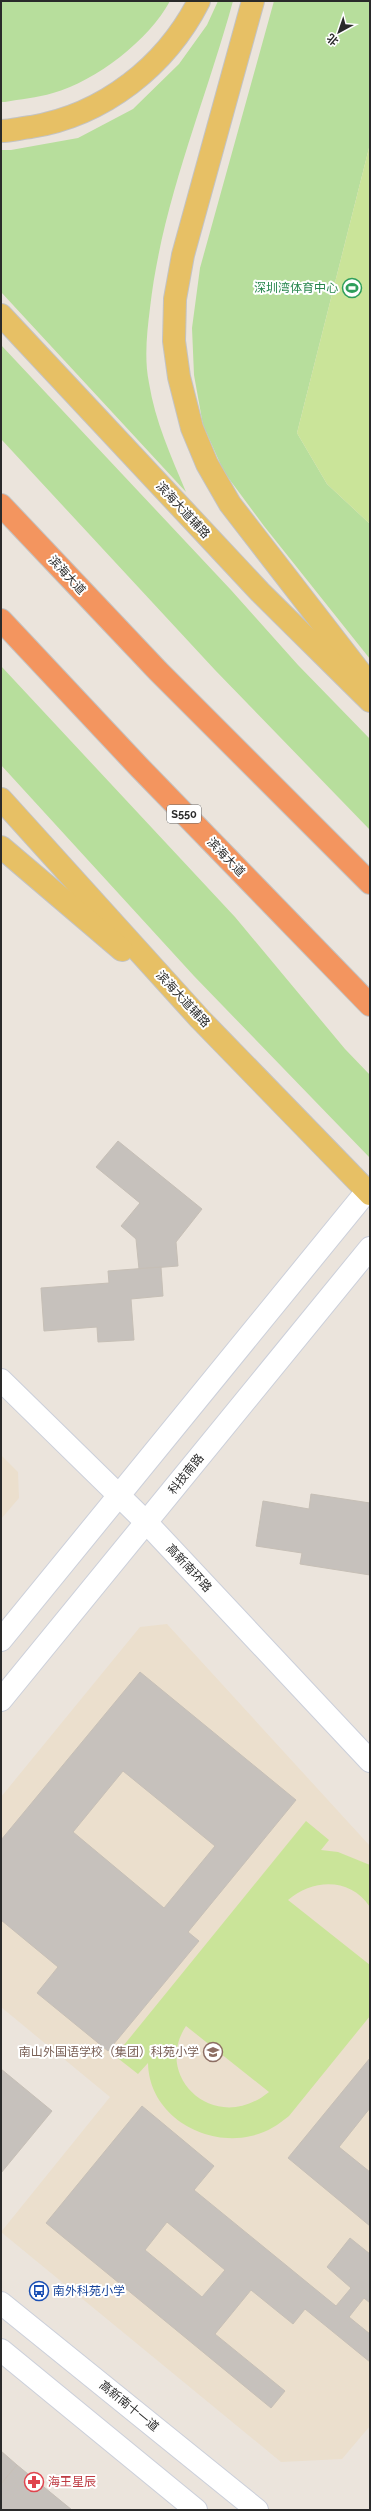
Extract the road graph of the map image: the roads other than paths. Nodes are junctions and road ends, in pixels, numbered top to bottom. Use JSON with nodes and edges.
{"nodes":[{"id":1,"x":199,"y":1,"type":"edge"},
{"id":2,"x":253,"y":1,"type":"edge"},
{"id":3,"x":1,"y":131,"type":"edge"},
{"id":4,"x":1,"y":315,"type":"edge"},
{"id":5,"x":1,"y":505,"type":"edge"},
{"id":6,"x":1,"y":620,"type":"edge"},
{"id":7,"x":370,"y":685,"type":"edge"},
{"id":8,"x":370,"y":701,"type":"edge"},
{"id":9,"x":1,"y":799,"type":"edge"},
{"id":10,"x":1,"y":846,"type":"edge"},
{"id":11,"x":370,"y":883,"type":"edge"},
{"id":12,"x":347,"y":983,"type":"junction"},
{"id":13,"x":370,"y":1005,"type":"edge"},
{"id":14,"x":370,"y":1012,"type":"edge"},
{"id":15,"x":200,"y":1019,"type":"junction"},
{"id":16,"x":368,"y":1193,"type":"edge"},
{"id":17,"x":370,"y":1248,"type":"edge"},
{"id":18,"x":1,"y":1380,"type":"edge"},
{"id":19,"x":118,"y":1496,"type":"junction"},
{"id":20,"x":146,"y":1522,"type":"junction"},
{"id":21,"x":1,"y":1640,"type":"edge"},
{"id":22,"x":1,"y":1700,"type":"edge"},
{"id":23,"x":370,"y":1761,"type":"edge"},
{"id":24,"x":1,"y":2303,"type":"edge"},
{"id":25,"x":1,"y":2350,"type":"edge"},
{"id":26,"x":196,"y":2510,"type":"edge"},
{"id":27,"x":257,"y":2510,"type":"edge"}],
"edges":[{"from":1,"to":3,"type":"main road"},
{"from":2,"to":7,"type":"main road"},
{"from":4,"to":8,"type":"main road","name":"滨海大道辅路"},
{"from":5,"to":11,"type":"highway","name":"滨海大道"},
{"from":6,"to":12,"type":"highway","name":"滨海大道","number":"S550"},
{"from":9,"to":15,"type":"main road","name":"滨海大道辅路"},
{"from":10,"to":15,"type":"main road"},
{"from":12,"to":13,"type":"highway","name":"滨海大道","number":"S550"},
{"from":12,"to":14,"type":"highway"},
{"from":15,"to":16,"type":"main road","name":"滨海大道辅路"},
{"from":16,"to":19,"type":"main road"},
{"from":17,"to":20,"type":"main road","name":"科技南路"},
{"from":18,"to":19,"type":"main road","name":"高新南环路"},
{"from":19,"to":20,"type":"main road","name":"高新南环路"},
{"from":19,"to":21,"type":"main road"},
{"from":20,"to":22,"type":"main road","name":"科技南路"},
{"from":20,"to":23,"type":"main road","name":"高新南环路"},
{"from":24,"to":27,"type":"main road","name":"高新南十一道"},
{"from":25,"to":26,"type":"main road"}]}
